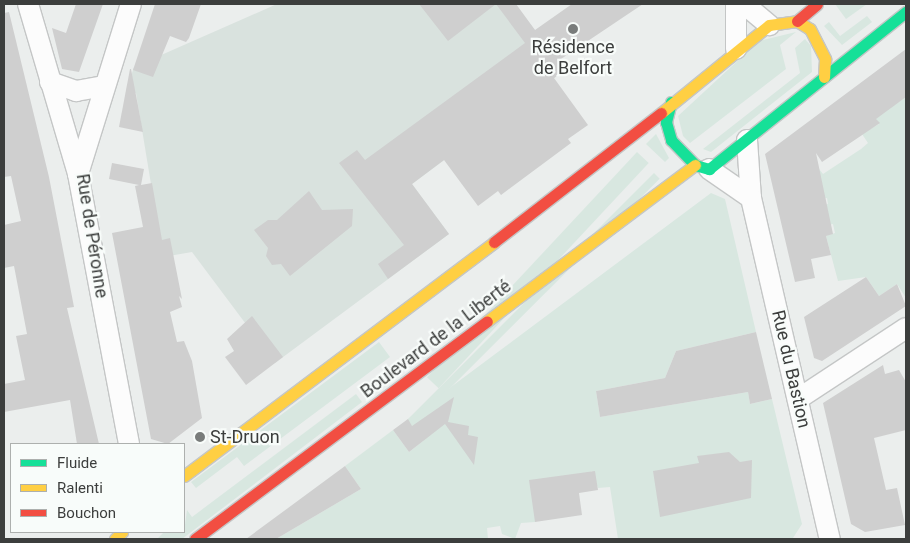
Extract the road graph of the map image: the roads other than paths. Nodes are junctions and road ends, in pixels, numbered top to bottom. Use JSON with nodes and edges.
{"nodes":[{"id":1,"x":28,"y":4,"type":"edge"},
{"id":2,"x":131,"y":4,"type":"edge"},
{"id":3,"x":736,"y":4,"type":"edge"},
{"id":4,"x":744,"y":4,"type":"edge"},
{"id":5,"x":817,"y":4,"type":"edge"},
{"id":6,"x":906,"y":12,"type":"edge"},
{"id":7,"x":796,"y":21,"type":"junction"},
{"id":8,"x":769,"y":25,"type":"junction"},
{"id":9,"x":736,"y":49,"type":"junction"},
{"id":10,"x":824,"y":77,"type":"junction"},
{"id":11,"x":50,"y":82,"type":"junction"},
{"id":12,"x":104,"y":86,"type":"junction"},
{"id":13,"x":671,"y":102,"type":"junction"},
{"id":14,"x":747,"y":140,"type":"junction"},
{"id":15,"x":702,"y":167,"type":"junction"},
{"id":16,"x":78,"y":174,"type":"junction"},
{"id":17,"x":751,"y":198,"type":"junction"},
{"id":18,"x":906,"y":328,"type":"edge"},
{"id":19,"x":798,"y":399,"type":"junction"},
{"id":20,"x":129,"y":443,"type":"edge"},
{"id":21,"x":185,"y":475,"type":"edge"},
{"id":22,"x":195,"y":539,"type":"edge"},
{"id":23,"x":830,"y":539,"type":"edge"}],
"edges":[{"from":1,"to":11,"type":"street"},
{"from":2,"to":12,"type":"street","name":"Rue de Péronne"},
{"from":3,"to":9,"type":"street"},
{"from":4,"to":8,"type":"street"},
{"from":5,"to":7,"type":"main road"},
{"from":6,"to":10,"type":"main road","name":"Boulevard de la Liberté"},
{"from":7,"to":8,"type":"main road"},
{"from":7,"to":10,"type":"main road"},
{"from":8,"to":9,"type":"main road"},
{"from":9,"to":13,"type":"main road"},
{"from":10,"to":14,"type":"main road","name":"Boulevard de la Liberté"},
{"from":11,"to":12,"type":"street"},
{"from":11,"to":16,"type":"street"},
{"from":12,"to":16,"type":"street","name":"Rue de Péronne"},
{"from":13,"to":15,"type":"main road"},
{"from":13,"to":21,"type":"main road"},
{"from":14,"to":15,"type":"main road","name":"Boulevard de la Liberté"},
{"from":14,"to":17,"type":"street","name":"Rue du Bastion"},
{"from":15,"to":17,"type":"street"},
{"from":15,"to":22,"type":"main road","name":"Boulevard de la Liberté"},
{"from":16,"to":20,"type":"street","name":"Rue de Péronne"},
{"from":17,"to":19,"type":"street","name":"Rue du Bastion"},
{"from":18,"to":19,"type":"street"},
{"from":19,"to":23,"type":"street","name":"Rue du Bastion"}]}
